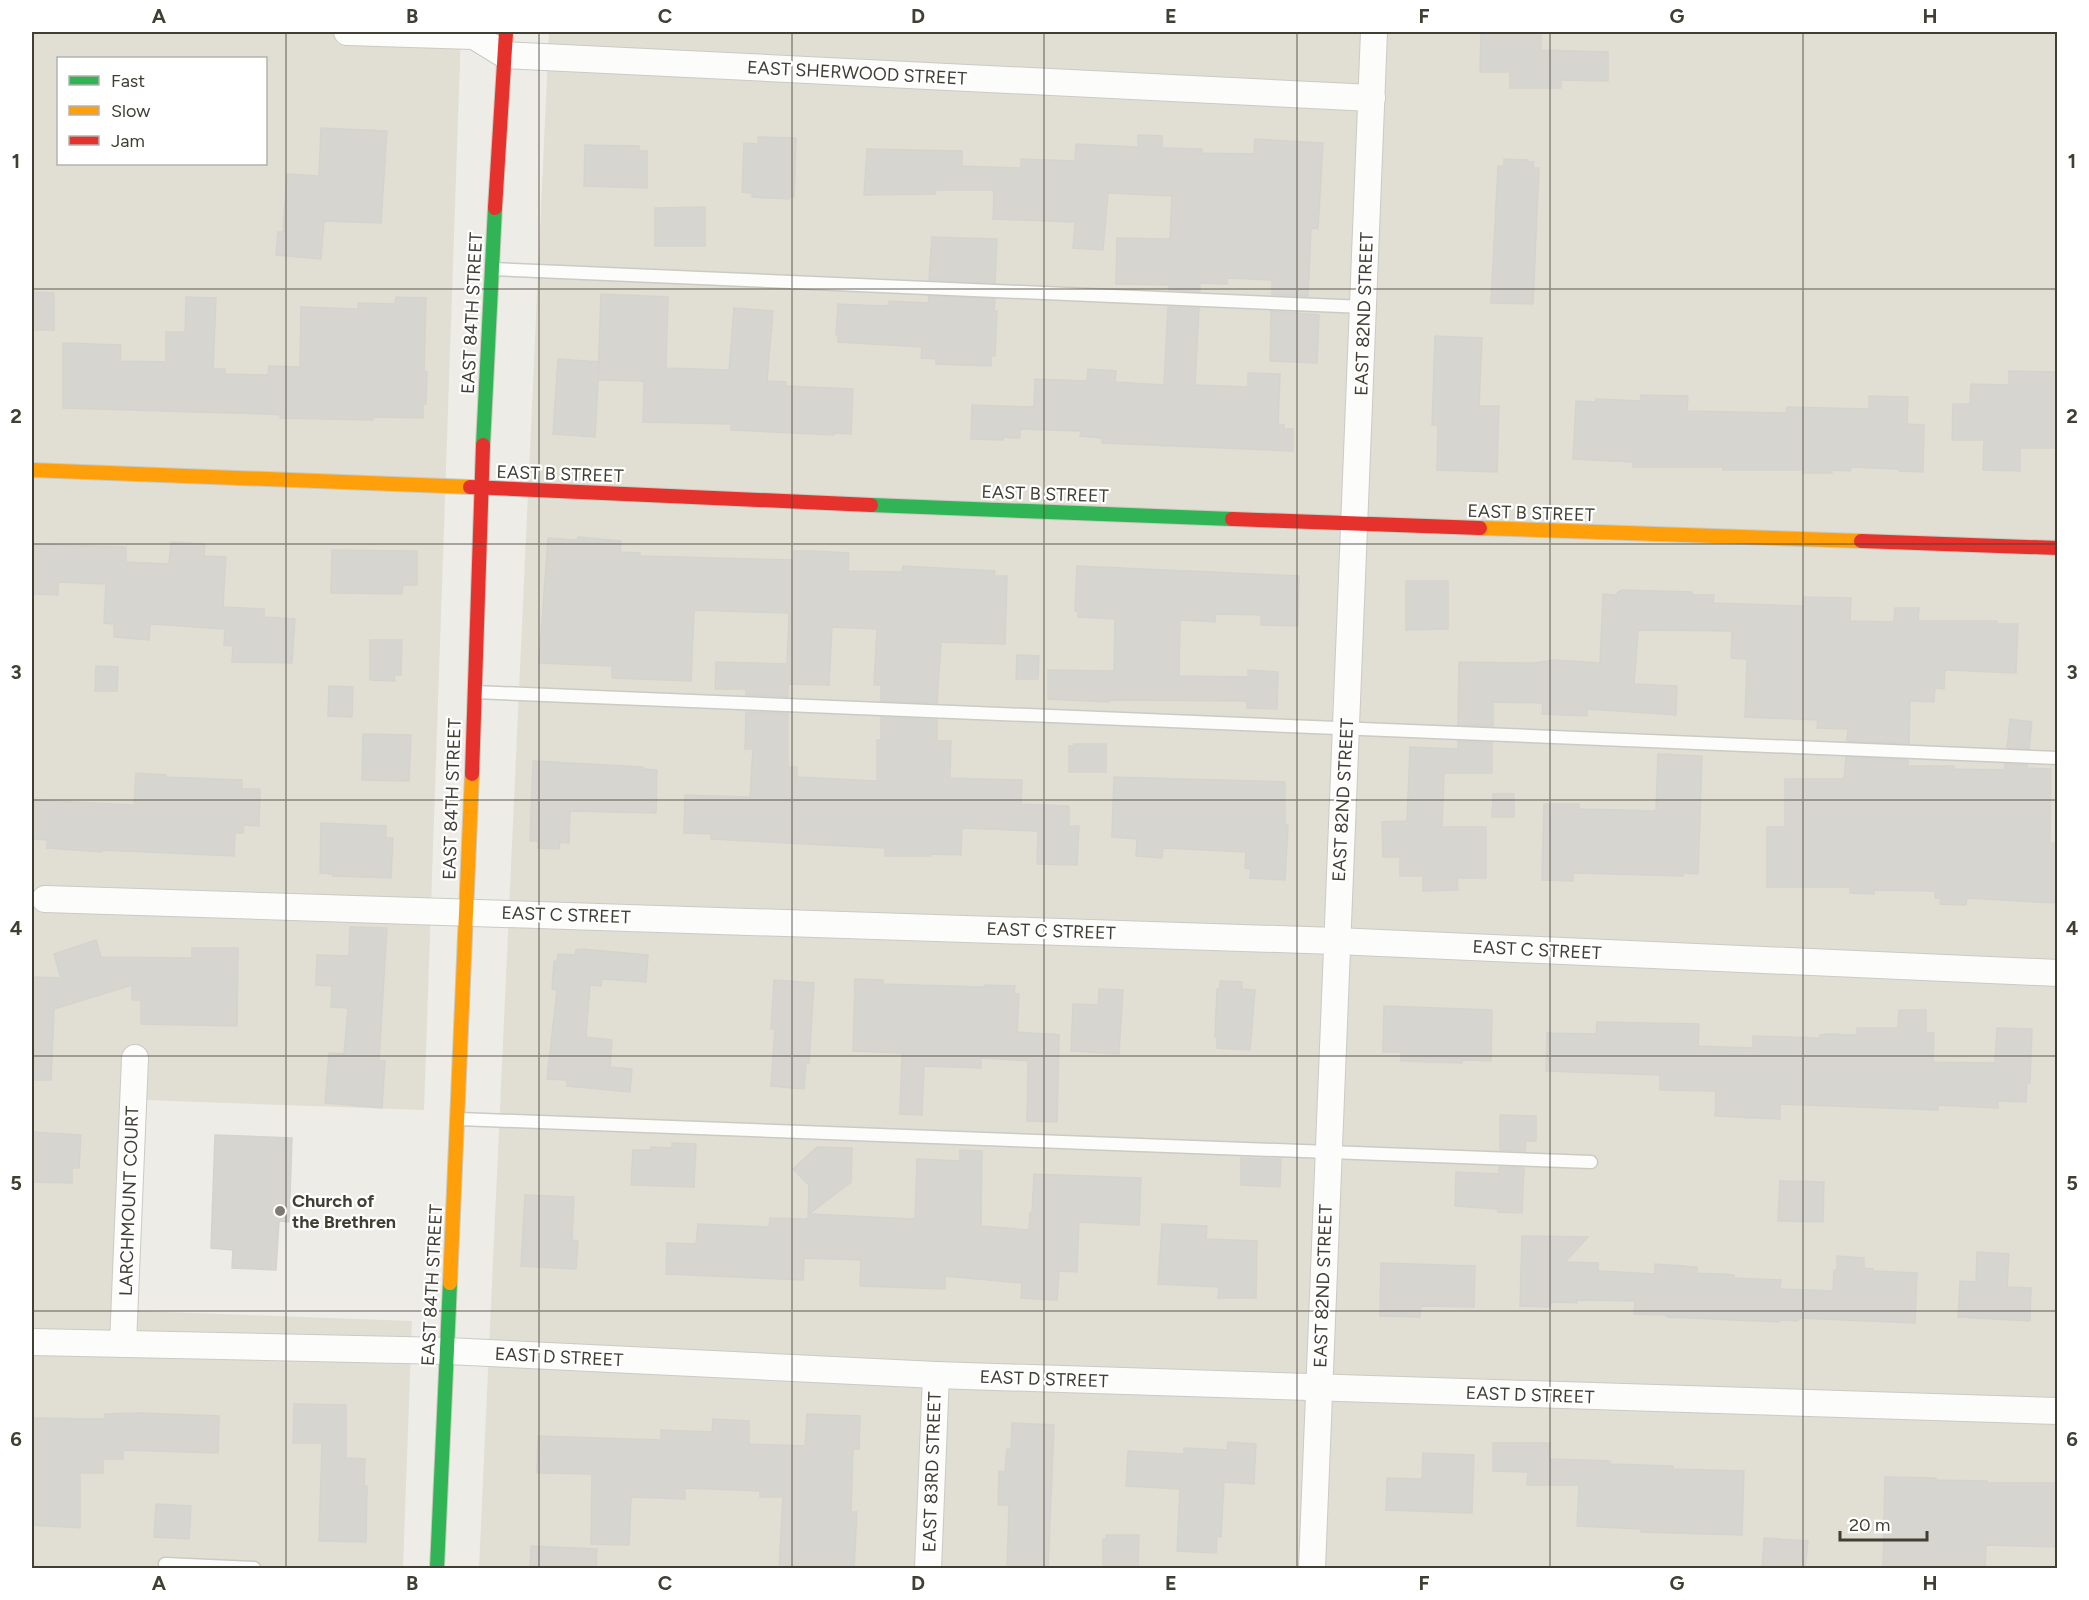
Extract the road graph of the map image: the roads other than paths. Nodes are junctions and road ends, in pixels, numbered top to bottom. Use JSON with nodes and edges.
{"nodes":[{"id":1,"x":347,"y":32,"type":"edge"},
{"id":2,"x":1374,"y":32,"type":"edge"},
{"id":3,"x":505,"y":43,"type":"edge"},
{"id":4,"x":1372,"y":98,"type":"junction"},
{"id":5,"x":491,"y":269,"type":"junction"},
{"id":6,"x":1364,"y":307,"type":"junction"},
{"id":7,"x":32,"y":470,"type":"edge"},
{"id":8,"x":481,"y":489,"type":"junction"},
{"id":9,"x":1356,"y":525,"type":"junction"},
{"id":10,"x":2058,"y":548,"type":"edge"},
{"id":11,"x":474,"y":692,"type":"junction"},
{"id":12,"x":1346,"y":728,"type":"junction"},
{"id":13,"x":2058,"y":758,"type":"edge"},
{"id":14,"x":45,"y":899,"type":"dead end"},
{"id":15,"x":467,"y":911,"type":"junction"},
{"id":16,"x":1336,"y":941,"type":"junction"},
{"id":17,"x":2058,"y":973,"type":"edge"},
{"id":18,"x":135,"y":1058,"type":"dead end"},
{"id":19,"x":457,"y":1119,"type":"junction"},
{"id":20,"x":1328,"y":1154,"type":"junction"},
{"id":21,"x":1591,"y":1162,"type":"dead end"},
{"id":22,"x":32,"y":1342,"type":"edge"},
{"id":23,"x":123,"y":1344,"type":"junction"},
{"id":24,"x":447,"y":1351,"type":"junction"},
{"id":25,"x":936,"y":1375,"type":"junction"},
{"id":26,"x":1320,"y":1388,"type":"junction"},
{"id":27,"x":2058,"y":1411,"type":"edge"},
{"id":28,"x":165,"y":1564,"type":"dead end"},
{"id":29,"x":254,"y":1569,"type":"edge"},
{"id":30,"x":436,"y":1569,"type":"edge"},
{"id":31,"x":928,"y":1569,"type":"edge"},
{"id":32,"x":1312,"y":1569,"type":"edge"}],
"edges":[{"from":1,"to":3,"type":"street","name":"EAST SHERWOOD STREET"},
{"from":2,"to":4,"type":"street","name":"EAST 82ND STREET"},
{"from":3,"to":4,"type":"street","name":"EAST SHERWOOD STREET"},
{"from":3,"to":5,"type":"street","name":"EAST 84TH STREET"},
{"from":4,"to":6,"type":"street","name":"EAST 82ND STREET"},
{"from":5,"to":6,"type":"lane"},
{"from":5,"to":8,"type":"street","name":"EAST 84TH STREET"},
{"from":6,"to":9,"type":"street","name":"EAST 82ND STREET"},
{"from":7,"to":8,"type":"street","name":"EAST B STREET"},
{"from":8,"to":9,"type":"street","name":"EAST B STREET"},
{"from":8,"to":11,"type":"street","name":"EAST 84TH STREET"},
{"from":9,"to":10,"type":"street","name":"EAST B STREET"},
{"from":9,"to":12,"type":"street","name":"EAST 82ND STREET"},
{"from":11,"to":12,"type":"lane"},
{"from":11,"to":15,"type":"street","name":"EAST 84TH STREET"},
{"from":12,"to":13,"type":"lane"},
{"from":12,"to":16,"type":"street","name":"EAST 82ND STREET"},
{"from":14,"to":15,"type":"street","name":"EAST C STREET"},
{"from":15,"to":16,"type":"street","name":"EAST C STREET"},
{"from":15,"to":19,"type":"street","name":"EAST 84TH STREET"},
{"from":16,"to":17,"type":"street","name":"EAST C STREET"},
{"from":16,"to":20,"type":"street","name":"EAST 82ND STREET"},
{"from":18,"to":23,"type":"street","name":"LARCHMOUNT COURT"},
{"from":19,"to":20,"type":"lane"},
{"from":19,"to":24,"type":"street","name":"EAST 84TH STREET"},
{"from":20,"to":21,"type":"lane"},
{"from":20,"to":26,"type":"street","name":"EAST 82ND STREET"},
{"from":22,"to":23,"type":"street","name":"EAST D STREET"},
{"from":23,"to":24,"type":"street","name":"EAST D STREET"},
{"from":24,"to":25,"type":"street","name":"EAST D STREET"},
{"from":24,"to":30,"type":"street","name":"EAST 84TH STREET"},
{"from":25,"to":26,"type":"street","name":"EAST D STREET"},
{"from":25,"to":31,"type":"street","name":"EAST 83RD STREET"},
{"from":26,"to":27,"type":"street","name":"EAST D STREET"},
{"from":26,"to":32,"type":"street","name":"EAST 82ND STREET"},
{"from":28,"to":29,"type":"lane"}]}
